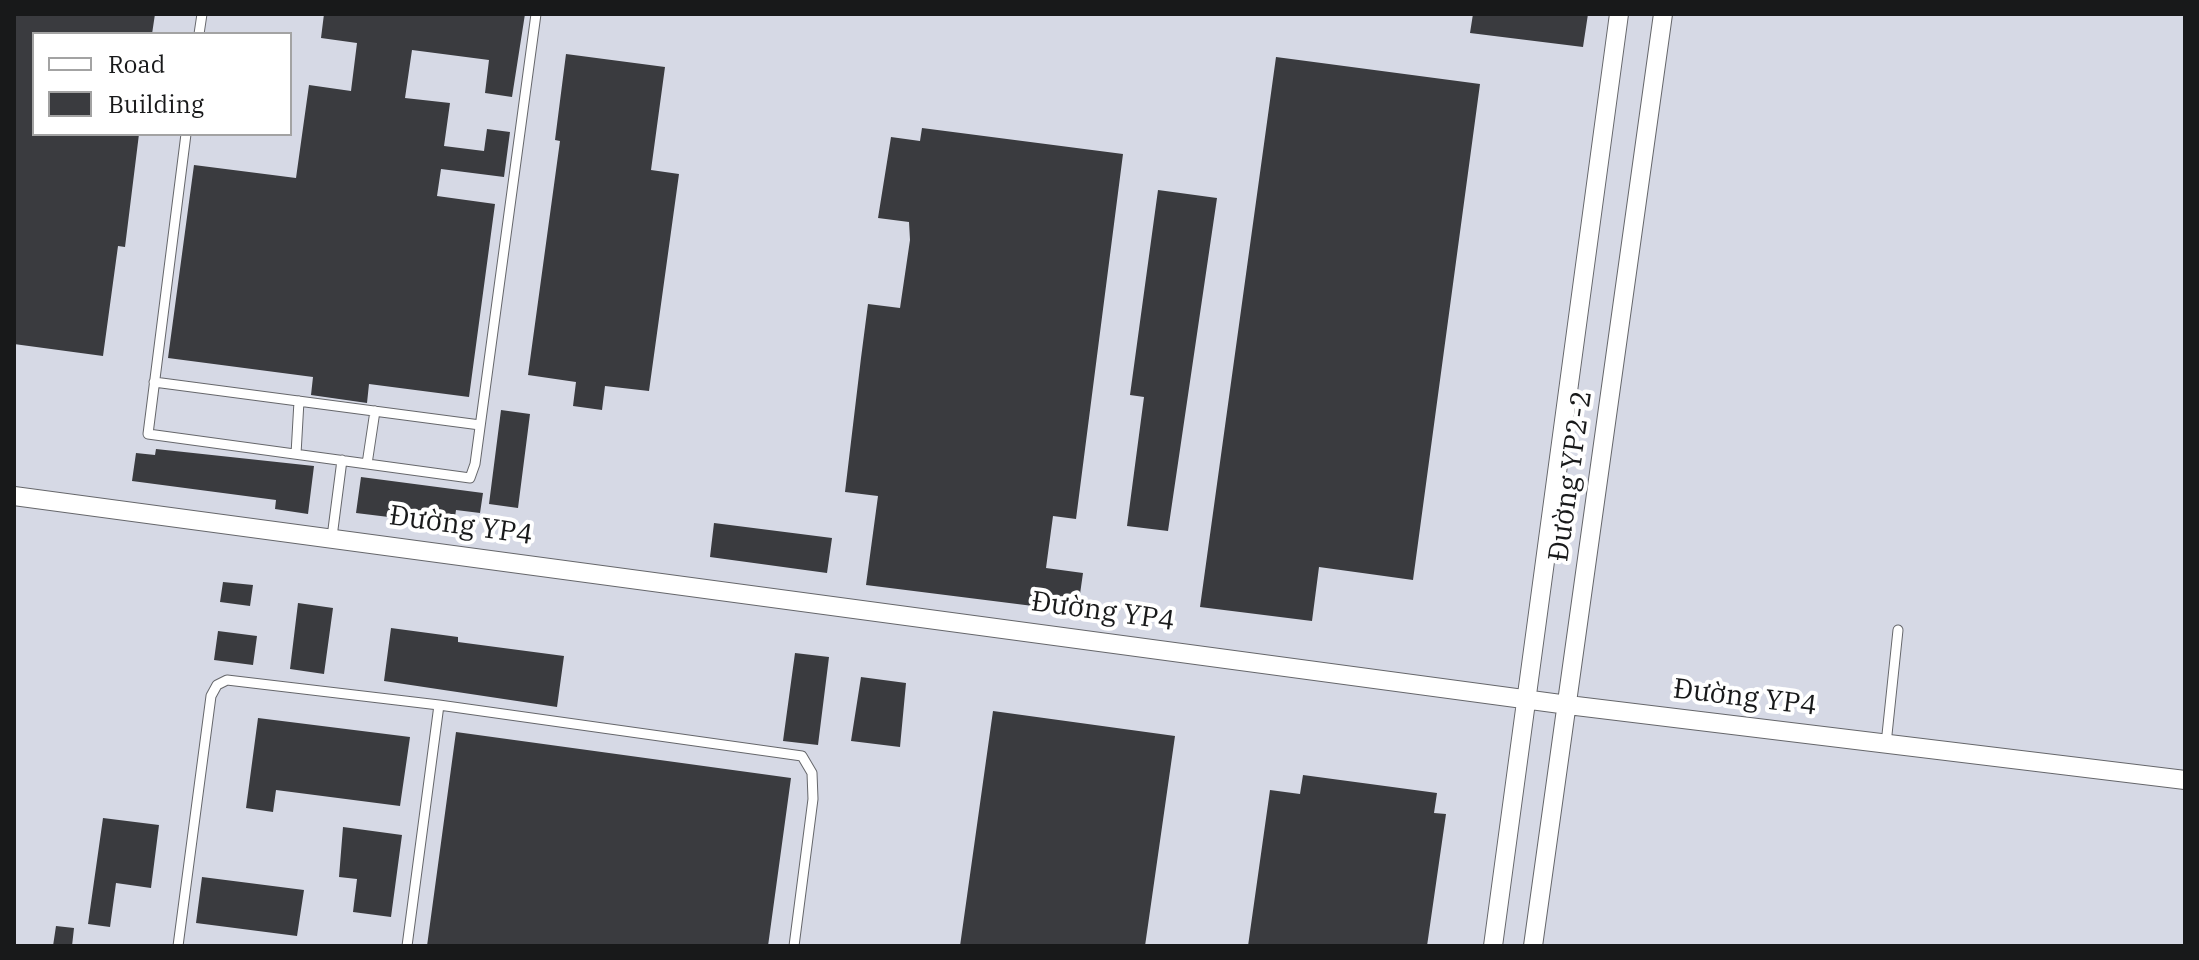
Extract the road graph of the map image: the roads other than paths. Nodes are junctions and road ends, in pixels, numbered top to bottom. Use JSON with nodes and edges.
{"nodes":[{"id":1,"x":536,"y":14,"type":"edge"},
{"id":2,"x":1619,"y":14,"type":"edge"},
{"id":3,"x":1663,"y":14,"type":"edge"},
{"id":4,"x":186,"y":136,"type":"edge"},
{"id":5,"x":154,"y":382,"type":"junction"},
{"id":6,"x":299,"y":401,"type":"junction"},
{"id":7,"x":375,"y":411,"type":"junction"},
{"id":8,"x":480,"y":425,"type":"junction"},
{"id":9,"x":296,"y":454,"type":"junction"},
{"id":10,"x":342,"y":460,"type":"junction"},
{"id":11,"x":367,"y":464,"type":"junction"},
{"id":12,"x":14,"y":496,"type":"edge"},
{"id":13,"x":332,"y":537,"type":"junction"},
{"id":14,"x":1898,"y":630,"type":"dead end"},
{"id":15,"x":1525,"y":697,"type":"junction"},
{"id":16,"x":439,"y":705,"type":"junction"},
{"id":17,"x":1568,"y":705,"type":"junction"},
{"id":18,"x":1886,"y":744,"type":"junction"},
{"id":19,"x":2185,"y":780,"type":"edge"},
{"id":20,"x":178,"y":946,"type":"edge"},
{"id":21,"x":407,"y":946,"type":"edge"},
{"id":22,"x":794,"y":946,"type":"edge"},
{"id":23,"x":1493,"y":946,"type":"edge"},
{"id":24,"x":1533,"y":946,"type":"edge"}],
"edges":[{"from":1,"to":8,"type":"lane"},
{"from":2,"to":15,"type":"street","name":"Đường YP2-2"},
{"from":3,"to":17,"type":"street","name":"Đường YP2-2"},
{"from":4,"to":5,"type":"lane"},
{"from":5,"to":6,"type":"lane"},
{"from":5,"to":9,"type":"lane"},
{"from":6,"to":7,"type":"lane"},
{"from":6,"to":9,"type":"lane"},
{"from":7,"to":8,"type":"lane"},
{"from":7,"to":11,"type":"lane"},
{"from":8,"to":11,"type":"lane"},
{"from":9,"to":10,"type":"lane"},
{"from":10,"to":11,"type":"lane"},
{"from":10,"to":13,"type":"lane"},
{"from":12,"to":13,"type":"street","name":"Đường YP4"},
{"from":13,"to":15,"type":"street","name":"Đường YP4"},
{"from":14,"to":18,"type":"lane"},
{"from":15,"to":17,"type":"street","name":"Đường YP4"},
{"from":15,"to":23,"type":"street","name":"Đường YP2-2"},
{"from":16,"to":20,"type":"lane"},
{"from":16,"to":21,"type":"lane"},
{"from":16,"to":22,"type":"lane"},
{"from":17,"to":18,"type":"street","name":"Đường YP4"},
{"from":17,"to":24,"type":"street","name":"Đường YP2-2"},
{"from":18,"to":19,"type":"street","name":"Đường YP4"}]}
